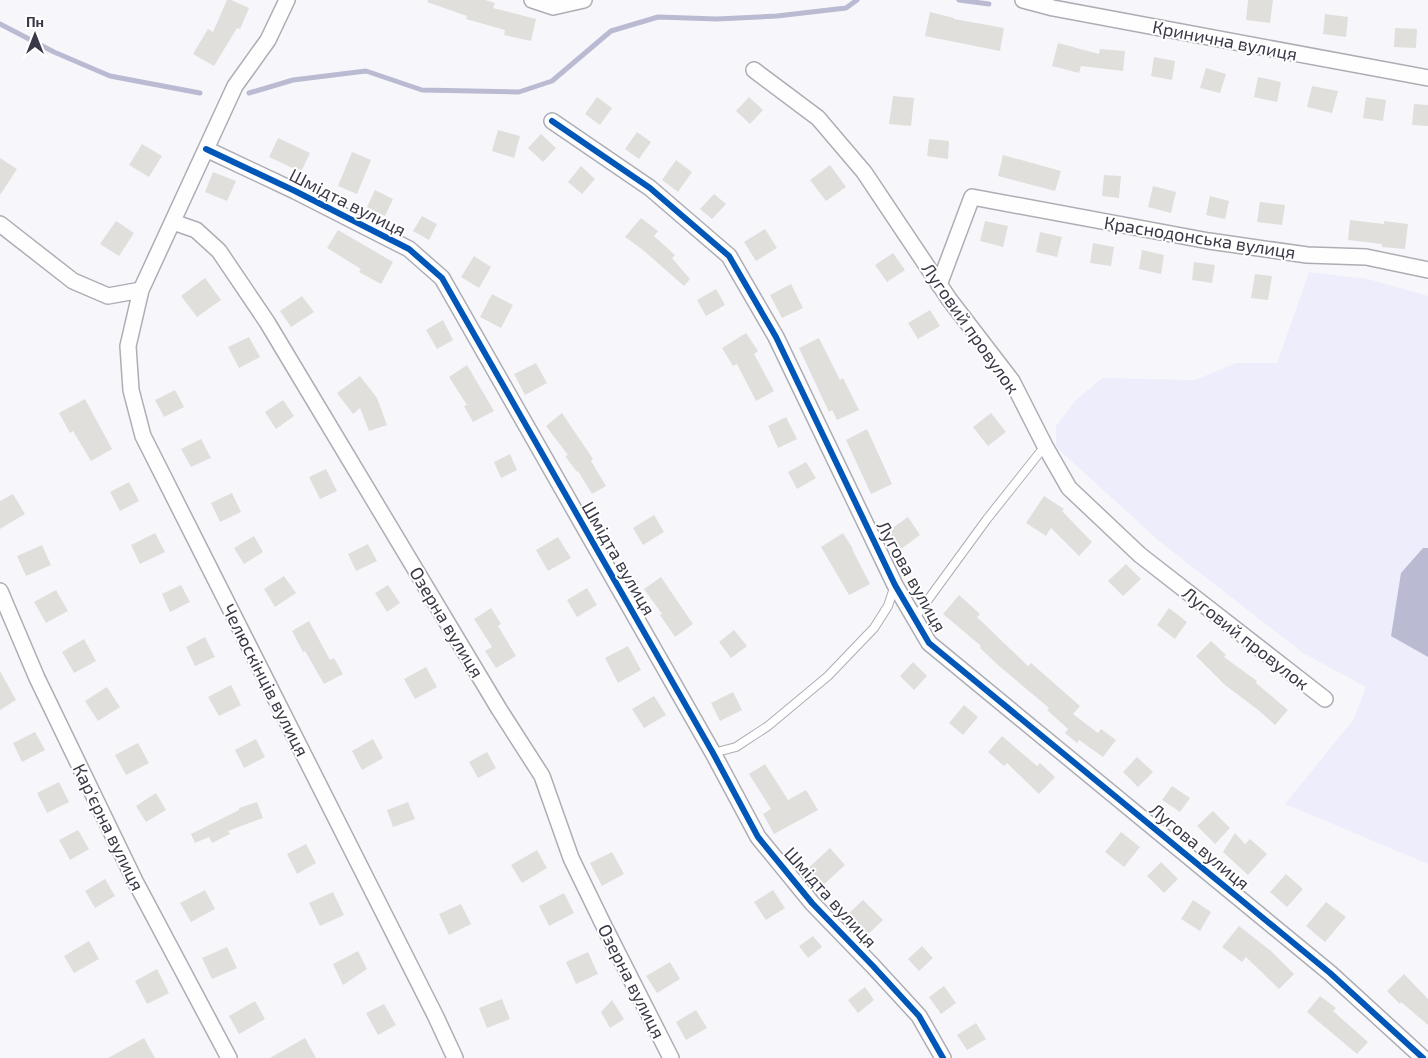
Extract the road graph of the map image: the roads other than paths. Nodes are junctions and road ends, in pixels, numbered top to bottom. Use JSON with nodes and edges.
{"nodes":[{"id":1,"x":288,"y":0,"type":"edge"},
{"id":2,"x":532,"y":0,"type":"edge"},
{"id":3,"x":584,"y":0,"type":"edge"},
{"id":4,"x":1023,"y":0,"type":"edge"},
{"id":5,"x":1052,"y":4,"type":"edge"},
{"id":6,"x":754,"y":70,"type":"dead end"},
{"id":7,"x":1428,"y":78,"type":"edge"},
{"id":8,"x":552,"y":121,"type":"dead end"},
{"id":9,"x":206,"y":149,"type":"junction"},
{"id":10,"x":173,"y":222,"type":"junction"},
{"id":11,"x":0,"y":224,"type":"edge"},
{"id":12,"x":1428,"y":270,"type":"edge"},
{"id":13,"x":939,"y":285,"type":"junction"},
{"id":14,"x":141,"y":290,"type":"junction"},
{"id":15,"x":1045,"y":446,"type":"junction"},
{"id":16,"x":896,"y":585,"type":"junction"},
{"id":17,"x":0,"y":591,"type":"edge"},
{"id":18,"x":914,"y":619,"type":"junction"},
{"id":19,"x":1325,"y":699,"type":"dead end"},
{"id":20,"x":712,"y":753,"type":"junction"},
{"id":21,"x":229,"y":1058,"type":"edge"},
{"id":22,"x":454,"y":1058,"type":"edge"},
{"id":23,"x":672,"y":1058,"type":"edge"},
{"id":24,"x":943,"y":1058,"type":"edge"},
{"id":25,"x":1423,"y":1058,"type":"edge"}],
"edges":[{"from":1,"to":9,"type":"street","name":"Челюскінців вулиця"},
{"from":2,"to":3,"type":"street"},
{"from":4,"to":5,"type":"street","name":"Кринична вулиця"},
{"from":5,"to":7,"type":"street","name":"Кринична вулиця"},
{"from":6,"to":13,"type":"street","name":"Луговий провулок"},
{"from":8,"to":16,"type":"street","name":"Лугова вулиця"},
{"from":9,"to":10,"type":"street","name":"Челюскінців вулиця"},
{"from":9,"to":20,"type":"street","name":"Шмідта вулиця"},
{"from":10,"to":14,"type":"street","name":"Челюскінців вулиця"},
{"from":10,"to":23,"type":"street","name":"Озерна вулиця"},
{"from":11,"to":14,"type":"street"},
{"from":12,"to":13,"type":"street","name":"Краснодонська вулиця"},
{"from":13,"to":15,"type":"street","name":"Луговий провулок"},
{"from":14,"to":22,"type":"street","name":"Челюскінців вулиця"},
{"from":15,"to":18,"type":"lane"},
{"from":15,"to":19,"type":"street","name":"Луговий провулок"},
{"from":16,"to":18,"type":"street","name":"Лугова вулиця"},
{"from":16,"to":20,"type":"lane"},
{"from":17,"to":21,"type":"street","name":"Кар'єрна вулиця"},
{"from":18,"to":25,"type":"street","name":"Лугова вулиця"},
{"from":20,"to":24,"type":"street","name":"Шмідта вулиця"}]}
